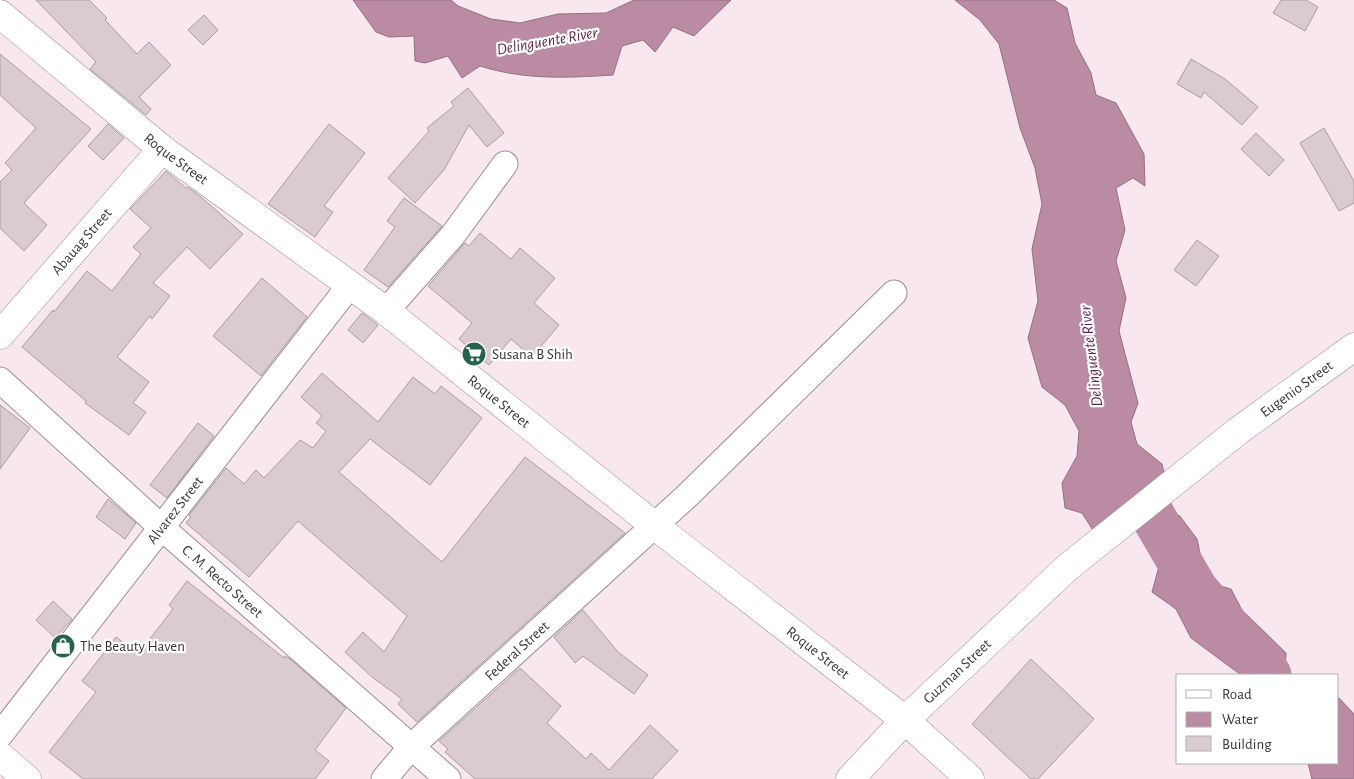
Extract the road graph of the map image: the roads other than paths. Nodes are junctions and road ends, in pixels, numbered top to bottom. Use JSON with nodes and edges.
{"nodes":[{"id":1,"x":0,"y":14,"type":"edge"},
{"id":2,"x":162,"y":149,"type":"junction"},
{"id":3,"x":505,"y":164,"type":"dead end"},
{"id":4,"x":350,"y":285,"type":"junction"},
{"id":5,"x":894,"y":293,"type":"dead end"},
{"id":6,"x":386,"y":311,"type":"junction"},
{"id":7,"x":0,"y":335,"type":"edge"},
{"id":8,"x":1354,"y":347,"type":"edge"},
{"id":9,"x":0,"y":380,"type":"edge"},
{"id":10,"x":655,"y":526,"type":"junction"},
{"id":11,"x":161,"y":527,"type":"junction"},
{"id":12,"x":1068,"y":567,"type":"joint"},
{"id":13,"x":905,"y":720,"type":"junction"},
{"id":14,"x":0,"y":735,"type":"edge"},
{"id":15,"x":412,"y":746,"type":"junction"},
{"id":16,"x":0,"y":756,"type":"edge"},
{"id":17,"x":27,"y":779,"type":"edge"},
{"id":18,"x":384,"y":779,"type":"edge"},
{"id":19,"x":448,"y":779,"type":"edge"},
{"id":20,"x":850,"y":779,"type":"edge"},
{"id":21,"x":970,"y":779,"type":"edge"}],
"edges":[{"from":1,"to":2,"type":"street","name":"Roque Street"},
{"from":2,"to":4,"type":"street","name":"Roque Street"},
{"from":2,"to":7,"type":"street","name":"Abauag Street"},
{"from":3,"to":6,"type":"street"},
{"from":4,"to":6,"type":"street","name":"Roque Street"},
{"from":4,"to":11,"type":"street","name":"Alvarez Street"},
{"from":5,"to":10,"type":"street","name":"Federal Street"},
{"from":6,"to":10,"type":"street","name":"Roque Street"},
{"from":8,"to":12,"type":"street","name":"Eugenio Street"},
{"from":9,"to":11,"type":"street","name":"C. M. Recto Street"},
{"from":10,"to":13,"type":"street","name":"Roque Street"},
{"from":10,"to":15,"type":"street","name":"Federal Street"},
{"from":11,"to":14,"type":"street","name":"Alvarez Street"},
{"from":11,"to":15,"type":"street","name":"C. M. Recto Street"},
{"from":12,"to":13,"type":"street","name":"Guzman Street"},
{"from":13,"to":20,"type":"street","name":"Guzman Street"},
{"from":13,"to":21,"type":"street","name":"Roque Street"},
{"from":15,"to":18,"type":"street","name":"Federal Street"},
{"from":15,"to":19,"type":"street","name":"C. M. Recto Street"},
{"from":16,"to":17,"type":"street"}]}
